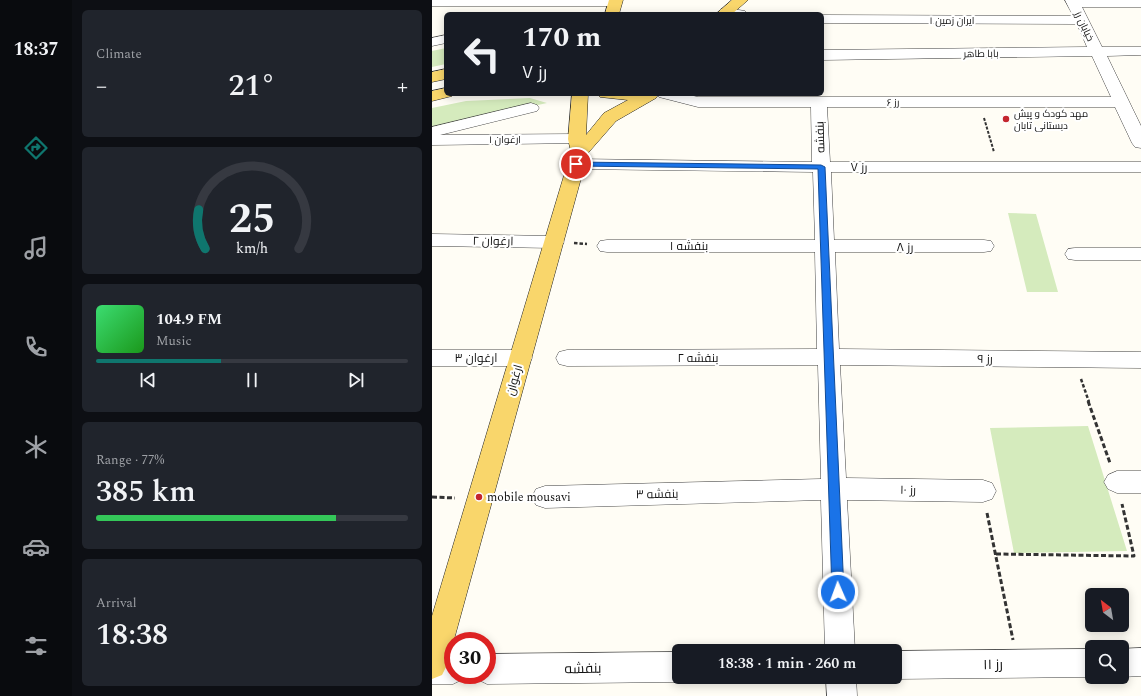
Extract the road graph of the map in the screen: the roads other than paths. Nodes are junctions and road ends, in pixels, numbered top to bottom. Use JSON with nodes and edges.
{"nodes":[{"id":1,"x":741,"y":0,"type":"edge"},
{"id":2,"x":1073,"y":2,"type":"edge"},
{"id":3,"x":1141,"y":3,"type":"edge"},
{"id":4,"x":435,"y":4,"type":"edge"},
{"id":5,"x":614,"y":7,"type":"edge"},
{"id":6,"x":603,"y":12,"type":"edge"},
{"id":7,"x":731,"y":12,"type":"edge"},
{"id":8,"x":824,"y":19,"type":"edge"},
{"id":9,"x":1082,"y":20,"type":"junction"},
{"id":10,"x":444,"y":39,"type":"edge"},
{"id":11,"x":432,"y":42,"type":"edge"},
{"id":12,"x":1097,"y":51,"type":"junction"},
{"id":13,"x":1141,"y":51,"type":"edge"},
{"id":14,"x":824,"y":55,"type":"edge"},
{"id":15,"x":444,"y":74,"type":"edge"},
{"id":16,"x":432,"y":77,"type":"edge"},
{"id":17,"x":444,"y":94,"type":"edge"},
{"id":18,"x":432,"y":96,"type":"edge"},
{"id":19,"x":580,"y":96,"type":"edge"},
{"id":20,"x":627,"y":96,"type":"edge"},
{"id":21,"x":645,"y":96,"type":"edge"},
{"id":22,"x":654,"y":96,"type":"edge"},
{"id":23,"x":669,"y":96,"type":"edge"},
{"id":24,"x":819,"y":102,"type":"junction"},
{"id":25,"x":1121,"y":102,"type":"junction"},
{"id":26,"x":531,"y":108,"type":"dead end"},
{"id":27,"x":432,"y":132,"type":"edge"},
{"id":28,"x":432,"y":140,"type":"edge"},
{"id":29,"x":1141,"y":143,"type":"edge"},
{"id":30,"x":578,"y":152,"type":"junction"},
{"id":31,"x":821,"y":167,"type":"junction"},
{"id":32,"x":1141,"y":167,"type":"edge"},
{"id":33,"x":432,"y":240,"type":"edge"},
{"id":34,"x":554,"y":242,"type":"junction"},
{"id":35,"x":607,"y":246,"type":"road end"},
{"id":36,"x":984,"y":246,"type":"dead end"},
{"id":37,"x":825,"y":247,"type":"junction"},
{"id":38,"x":1075,"y":254,"type":"dead end"},
{"id":39,"x":1141,"y":254,"type":"edge"},
{"id":40,"x":829,"y":357,"type":"junction"},
{"id":41,"x":432,"y":358,"type":"edge"},
{"id":42,"x":521,"y":358,"type":"junction"},
{"id":43,"x":567,"y":358,"type":"dead end"},
{"id":44,"x":1141,"y":360,"type":"edge"},
{"id":45,"x":834,"y":489,"type":"junction"},
{"id":46,"x":983,"y":492,"type":"road end"},
{"id":47,"x":545,"y":497,"type":"road end"},
{"id":48,"x":840,"y":644,"type":"edge"},
{"id":49,"x":1141,"y":662,"type":"edge"},
{"id":50,"x":1085,"y":663,"type":"edge"},
{"id":51,"x":1129,"y":663,"type":"edge"},
{"id":52,"x":432,"y":665,"type":"edge"},
{"id":53,"x":902,"y":665,"type":"edge"},
{"id":54,"x":672,"y":667,"type":"edge"},
{"id":55,"x":496,"y":668,"type":"edge"},
{"id":56,"x":432,"y":669,"type":"edge"},
{"id":57,"x":444,"y":669,"type":"edge"},
{"id":58,"x":841,"y":684,"type":"edge"},
{"id":59,"x":842,"y":696,"type":"edge"}],
"edges":[{"from":1,"to":7,"type":"main road"},
{"from":2,"to":3,"type":"street"},
{"from":2,"to":9,"type":"street","name":"خیابان رز"},
{"from":4,"to":5,"type":"street"},
{"from":5,"to":6,"type":"street"},
{"from":8,"to":9,"type":"street","name":"ایران زمین ۱"},
{"from":9,"to":12,"type":"street","name":"خیابان رز"},
{"from":10,"to":11,"type":"street"},
{"from":12,"to":13,"type":"street","name":"بابا طاهر"},
{"from":12,"to":14,"type":"street","name":"بابا طاهر"},
{"from":12,"to":25,"type":"street","name":"خیابان رز"},
{"from":15,"to":16,"type":"main road"},
{"from":17,"to":18,"type":"main road"},
{"from":19,"to":30,"type":"main road","name":"ارغوان"},
{"from":20,"to":21,"type":"main road"},
{"from":22,"to":30,"type":"main road"},
{"from":23,"to":24,"type":"street","name":"رز ۶"},
{"from":24,"to":25,"type":"street","name":"رز ۶"},
{"from":24,"to":31,"type":"street","name":"بنفشه"},
{"from":25,"to":29,"type":"street","name":"خیابان رز"},
{"from":26,"to":27,"type":"street"},
{"from":28,"to":30,"type":"street","name":"ارغوان ۱"},
{"from":30,"to":31,"type":"street","name":"رز ۷"},
{"from":30,"to":34,"type":"main road","name":"ارغوان"},
{"from":31,"to":32,"type":"street","name":"رز ۷"},
{"from":31,"to":37,"type":"street","name":"بنفشه"},
{"from":33,"to":34,"type":"street","name":"ارغوان ۲"},
{"from":34,"to":42,"type":"main road","name":"ارغوان"},
{"from":35,"to":37,"type":"street","name":"بنفشه ۱"},
{"from":36,"to":37,"type":"street","name":"رز ۸"},
{"from":37,"to":40,"type":"street","name":"بنفشه"},
{"from":38,"to":39,"type":"street"},
{"from":40,"to":43,"type":"street","name":"بنفشه ۲"},
{"from":40,"to":44,"type":"street","name":"رز ۹"},
{"from":40,"to":45,"type":"street","name":"بنفشه"},
{"from":41,"to":42,"type":"street","name":"ارغوان ۳"},
{"from":42,"to":52,"type":"main road","name":"ارغوان"},
{"from":45,"to":46,"type":"street","name":"رز ۱۰"},
{"from":45,"to":47,"type":"street","name":"بنفشه ۳"},
{"from":45,"to":48,"type":"street","name":"بنفشه"},
{"from":49,"to":51,"type":"street"},
{"from":50,"to":53,"type":"street","name":"رز ۱۱"},
{"from":54,"to":55,"type":"street","name":"بنفشه"},
{"from":56,"to":57,"type":"street"},
{"from":58,"to":59,"type":"street"}]}
